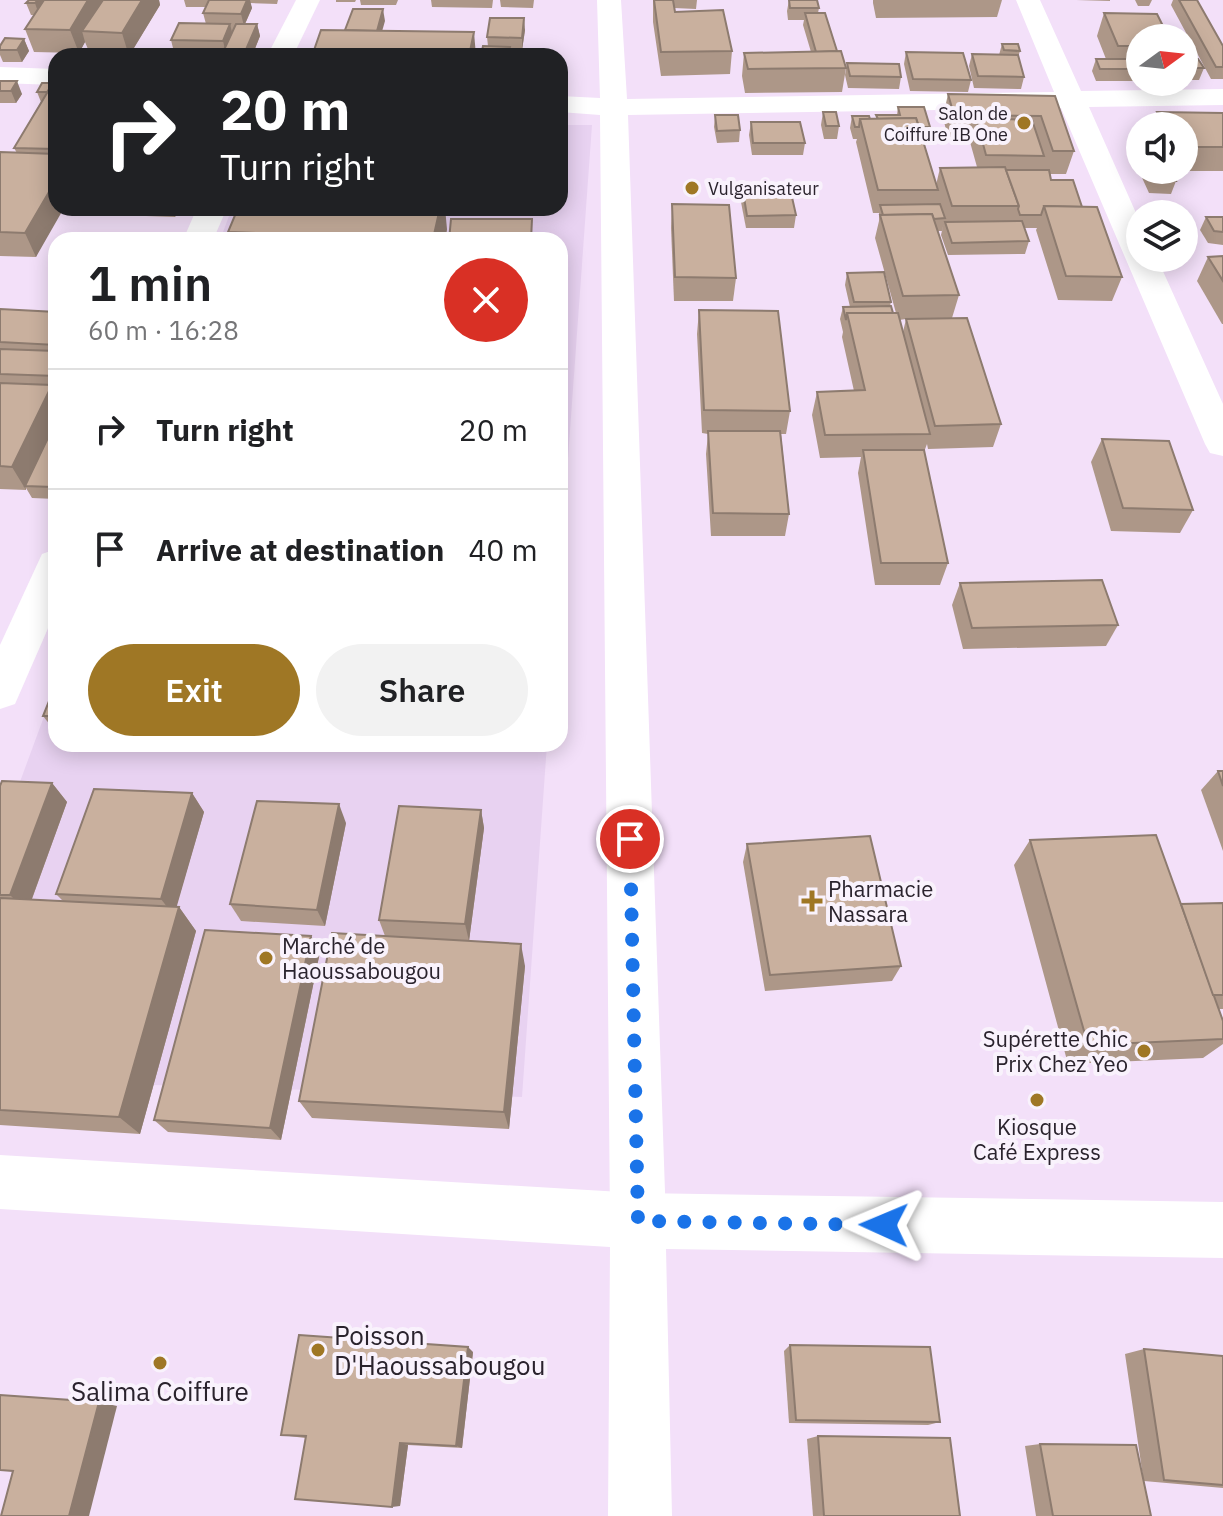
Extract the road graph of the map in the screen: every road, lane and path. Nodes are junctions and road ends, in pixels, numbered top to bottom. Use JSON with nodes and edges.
{"nodes":[{"id":1,"x":308,"y":0,"type":"edge"},
{"id":2,"x":609,"y":0,"type":"edge"},
{"id":3,"x":1028,"y":0,"type":"edge"},
{"id":4,"x":284,"y":48,"type":"edge"},
{"id":5,"x":0,"y":75,"type":"edge"},
{"id":6,"x":48,"y":77,"type":"edge"},
{"id":7,"x":1223,"y":97,"type":"edge"},
{"id":8,"x":1070,"y":98,"type":"junction"},
{"id":9,"x":568,"y":104,"type":"edge"},
{"id":10,"x":614,"y":107,"type":"junction"},
{"id":11,"x":1126,"y":225,"type":"edge"},
{"id":12,"x":1147,"y":272,"type":"edge"},
{"id":13,"x":1223,"y":444,"type":"edge"},
{"id":14,"x":48,"y":582,"type":"edge"},
{"id":15,"x":0,"y":692,"type":"edge"},
{"id":16,"x":0,"y":1182,"type":"edge"},
{"id":17,"x":638,"y":1221,"type":"junction"},
{"id":18,"x":1223,"y":1230,"type":"edge"},
{"id":19,"x":640,"y":1516,"type":"edge"}],
"edges":[{"from":1,"to":4,"type":"street"},
{"from":2,"to":10,"type":"street"},
{"from":3,"to":8,"type":"street"},
{"from":5,"to":6,"type":"street"},
{"from":7,"to":8,"type":"street"},
{"from":8,"to":10,"type":"street"},
{"from":8,"to":11,"type":"street"},
{"from":9,"to":10,"type":"street"},
{"from":10,"to":17,"type":"street"},
{"from":12,"to":13,"type":"street"},
{"from":14,"to":15,"type":"street"},
{"from":16,"to":17,"type":"street"},
{"from":17,"to":18,"type":"street"},
{"from":17,"to":19,"type":"street"}]}
